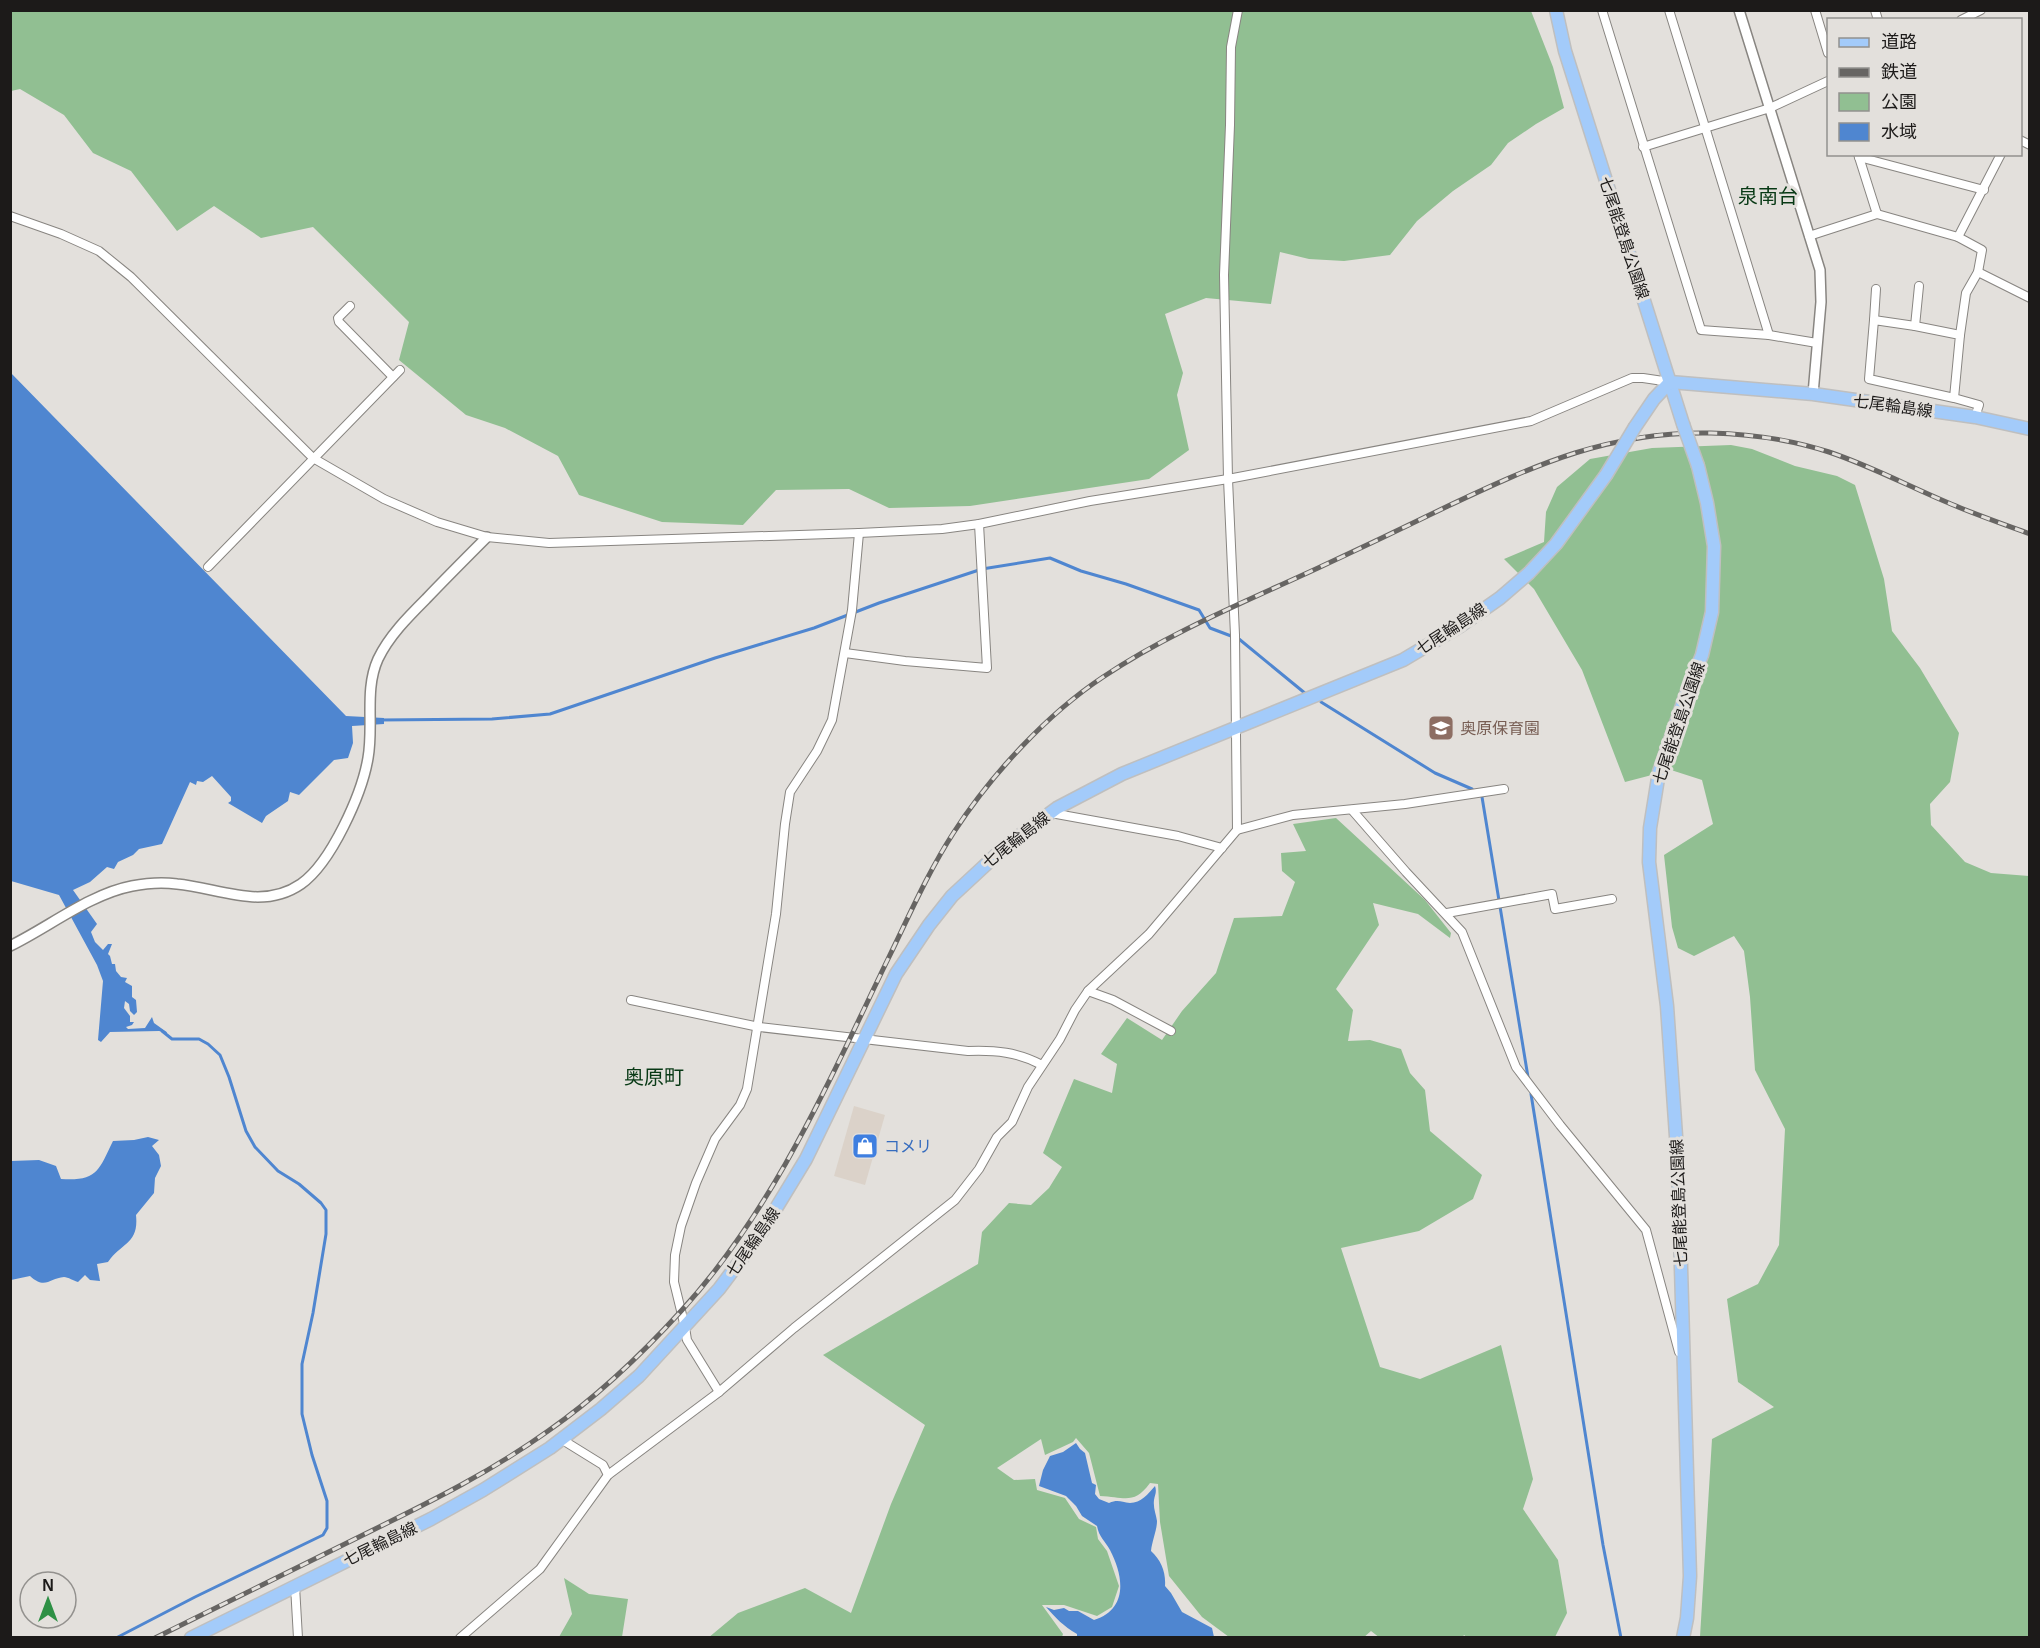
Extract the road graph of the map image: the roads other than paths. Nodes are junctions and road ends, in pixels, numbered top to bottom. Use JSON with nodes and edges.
{"nodes":[{"id":1,"x":1238,"y":10,"type":"edge"},
{"id":2,"x":1556,"y":10,"type":"edge"},
{"id":3,"x":1602,"y":10,"type":"edge"},
{"id":4,"x":1669,"y":10,"type":"edge"},
{"id":5,"x":1739,"y":10,"type":"edge"},
{"id":6,"x":1815,"y":10,"type":"edge"},
{"id":7,"x":1981,"y":10,"type":"edge"},
{"id":8,"x":1962,"y":16,"type":"edge"},
{"id":9,"x":1827,"y":50,"type":"edge"},
{"id":10,"x":1827,"y":81,"type":"edge"},
{"id":11,"x":1770,"y":108,"type":"junction"},
{"id":12,"x":1706,"y":128,"type":"junction"},
{"id":13,"x":1643,"y":147,"type":"junction"},
{"id":14,"x":1859,"y":156,"type":"edge"},
{"id":15,"x":2000,"y":156,"type":"edge"},
{"id":16,"x":1984,"y":190,"type":"junction"},
{"id":17,"x":1877,"y":214,"type":"junction"},
{"id":18,"x":10,"y":216,"type":"edge"},
{"id":19,"x":1809,"y":236,"type":"junction"},
{"id":20,"x":1958,"y":237,"type":"junction"},
{"id":21,"x":1978,"y":272,"type":"junction"},
{"id":22,"x":1919,"y":286,"type":"dead end"},
{"id":23,"x":1876,"y":289,"type":"dead end"},
{"id":24,"x":2030,"y":298,"type":"edge"},
{"id":25,"x":350,"y":306,"type":"dead end"},
{"id":26,"x":1874,"y":321,"type":"junction"},
{"id":27,"x":1915,"y":326,"type":"junction"},
{"id":28,"x":1768,"y":335,"type":"junction"},
{"id":29,"x":1960,"y":335,"type":"junction"},
{"id":30,"x":1817,"y":343,"type":"junction"},
{"id":31,"x":400,"y":370,"type":"dead end"},
{"id":32,"x":393,"y":376,"type":"junction"},
{"id":33,"x":1670,"y":382,"type":"junction"},
{"id":34,"x":1813,"y":394,"type":"junction"},
{"id":35,"x":1954,"y":398,"type":"junction"},
{"id":36,"x":1975,"y":417,"type":"junction"},
{"id":37,"x":2030,"y":429,"type":"edge"},
{"id":38,"x":312,"y":458,"type":"junction"},
{"id":39,"x":1228,"y":479,"type":"junction"},
{"id":40,"x":979,"y":524,"type":"junction"},
{"id":41,"x":859,"y":533,"type":"junction"},
{"id":42,"x":487,"y":537,"type":"junction"},
{"id":43,"x":208,"y":567,"type":"dead end"},
{"id":44,"x":845,"y":653,"type":"junction"},
{"id":45,"x":1236,"y":728,"type":"junction"},
{"id":46,"x":1503,"y":789,"type":"dead end"},
{"id":47,"x":1352,"y":810,"type":"junction"},
{"id":48,"x":1050,"y":813,"type":"junction"},
{"id":49,"x":1237,"y":830,"type":"junction"},
{"id":50,"x":1222,"y":848,"type":"junction"},
{"id":51,"x":1612,"y":899,"type":"dead end"},
{"id":52,"x":1446,"y":913,"type":"junction"},
{"id":53,"x":10,"y":946,"type":"edge"},
{"id":54,"x":1088,"y":991,"type":"junction"},
{"id":55,"x":631,"y":1000,"type":"dead end"},
{"id":56,"x":759,"y":1027,"type":"junction"},
{"id":57,"x":1171,"y":1031,"type":"dead end"},
{"id":58,"x":863,"y":1040,"type":"junction"},
{"id":59,"x":1042,"y":1065,"type":"junction"},
{"id":60,"x":686,"y":1327,"type":"junction"},
{"id":61,"x":1684,"y":1371,"type":"junction"},
{"id":62,"x":719,"y":1392,"type":"junction"},
{"id":63,"x":561,"y":1439,"type":"junction"},
{"id":64,"x":608,"y":1474,"type":"junction"},
{"id":65,"x":295,"y":1586,"type":"junction"},
{"id":66,"x":191,"y":1638,"type":"edge"},
{"id":67,"x":298,"y":1638,"type":"edge"},
{"id":68,"x":460,"y":1638,"type":"edge"},
{"id":69,"x":1683,"y":1638,"type":"edge"}],
"edges":[{"from":1,"to":39,"type":"street"},
{"from":2,"to":33,"type":"main road","name":"七尾能登島公園線"},
{"from":3,"to":13,"type":"street"},
{"from":4,"to":12,"type":"street"},
{"from":5,"to":11,"type":"street"},
{"from":6,"to":9,"type":"street"},
{"from":7,"to":8,"type":"street"},
{"from":10,"to":11,"type":"street"},
{"from":11,"to":12,"type":"street"},
{"from":11,"to":19,"type":"street"},
{"from":12,"to":13,"type":"street"},
{"from":12,"to":28,"type":"street"},
{"from":13,"to":28,"type":"street"},
{"from":14,"to":16,"type":"street"},
{"from":14,"to":17,"type":"street"},
{"from":15,"to":16,"type":"street"},
{"from":16,"to":20,"type":"street"},
{"from":17,"to":19,"type":"street"},
{"from":17,"to":20,"type":"street"},
{"from":18,"to":38,"type":"street"},
{"from":19,"to":30,"type":"street"},
{"from":20,"to":21,"type":"street"},
{"from":21,"to":24,"type":"street"},
{"from":21,"to":29,"type":"street"},
{"from":22,"to":27,"type":"street"},
{"from":23,"to":26,"type":"street"},
{"from":25,"to":32,"type":"street"},
{"from":26,"to":27,"type":"street"},
{"from":26,"to":35,"type":"street"},
{"from":27,"to":29,"type":"street"},
{"from":28,"to":30,"type":"street"},
{"from":29,"to":35,"type":"street"},
{"from":30,"to":34,"type":"street"},
{"from":31,"to":32,"type":"street"},
{"from":32,"to":38,"type":"street"},
{"from":33,"to":34,"type":"main road","name":"七尾輪島線"},
{"from":33,"to":39,"type":"street"},
{"from":33,"to":45,"type":"main road","name":"七尾輪島線","bridge":true},
{"from":33,"to":61,"type":"main road","name":"七尾能登島公園線","bridge":true},
{"from":34,"to":36,"type":"main road","name":"七尾輪島線"},
{"from":35,"to":36,"type":"street"},
{"from":36,"to":37,"type":"main road","name":"七尾輪島線"},
{"from":38,"to":42,"type":"street"},
{"from":38,"to":43,"type":"street"},
{"from":39,"to":40,"type":"street"},
{"from":39,"to":45,"type":"street"},
{"from":40,"to":41,"type":"street"},
{"from":40,"to":44,"type":"street"},
{"from":41,"to":42,"type":"street"},
{"from":41,"to":44,"type":"street"},
{"from":42,"to":53,"type":"street"},
{"from":44,"to":56,"type":"street"},
{"from":45,"to":48,"type":"main road","name":"七尾輪島線"},
{"from":45,"to":49,"type":"street"},
{"from":46,"to":47,"type":"street"},
{"from":47,"to":49,"type":"street"},
{"from":47,"to":52,"type":"street"},
{"from":48,"to":50,"type":"street"},
{"from":48,"to":58,"type":"main road","name":"七尾輪島線"},
{"from":49,"to":50,"type":"street"},
{"from":50,"to":54,"type":"street"},
{"from":51,"to":52,"type":"street"},
{"from":52,"to":61,"type":"street"},
{"from":54,"to":57,"type":"street"},
{"from":54,"to":59,"type":"street"},
{"from":55,"to":56,"type":"street"},
{"from":56,"to":58,"type":"street"},
{"from":56,"to":60,"type":"street"},
{"from":58,"to":59,"type":"street"},
{"from":58,"to":60,"type":"main road","name":"七尾輪島線"},
{"from":59,"to":62,"type":"street"},
{"from":60,"to":62,"type":"street"},
{"from":60,"to":63,"type":"main road","name":"七尾輪島線"},
{"from":61,"to":69,"type":"main road","name":"七尾能登島公園線"},
{"from":62,"to":64,"type":"street"},
{"from":63,"to":64,"type":"street"},
{"from":63,"to":65,"type":"main road","name":"七尾輪島線"},
{"from":64,"to":68,"type":"street"},
{"from":65,"to":66,"type":"main road","name":"七尾輪島線"},
{"from":65,"to":67,"type":"street"}]}
